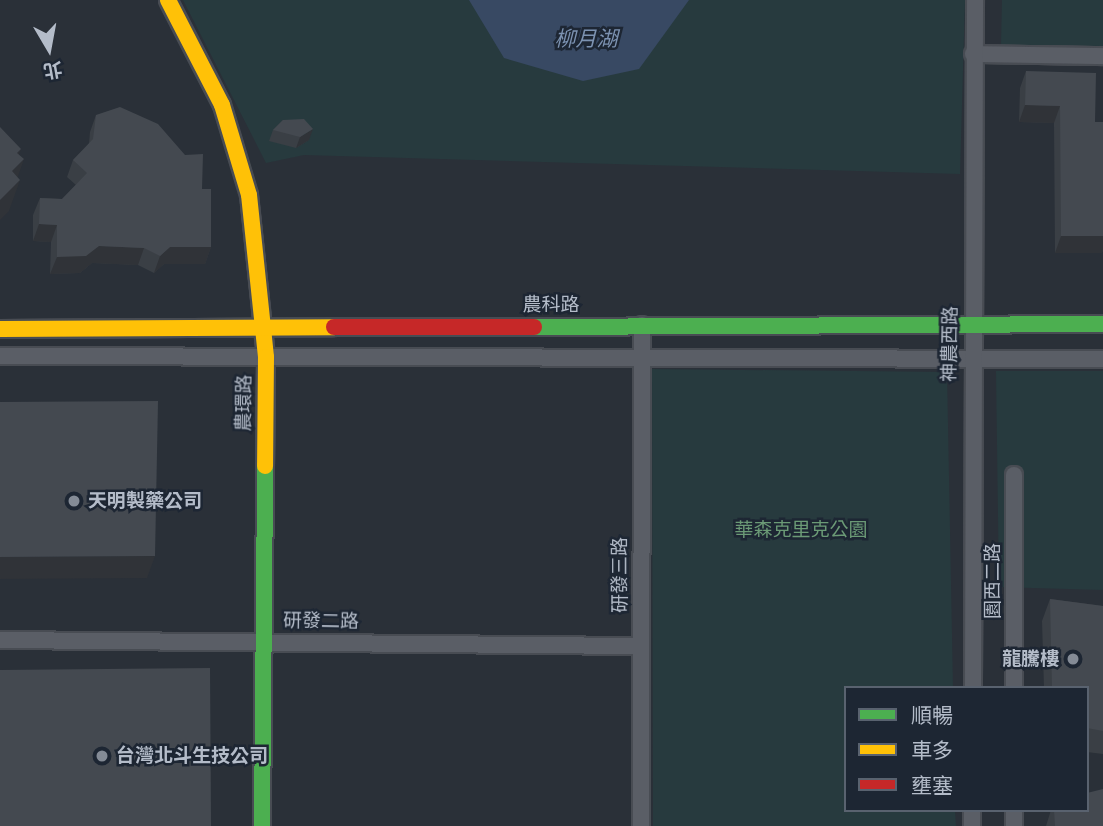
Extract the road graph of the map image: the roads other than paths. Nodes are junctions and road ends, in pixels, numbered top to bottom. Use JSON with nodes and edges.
{"nodes":[{"id":1,"x":169,"y":0,"type":"edge"},
{"id":2,"x":975,"y":0,"type":"edge"},
{"id":3,"x":973,"y":54,"type":"junction"},
{"id":4,"x":1103,"y":56,"type":"edge"},
{"id":5,"x":972,"y":323,"type":"junction"},
{"id":6,"x":1103,"y":324,"type":"edge"},
{"id":7,"x":642,"y":325,"type":"junction"},
{"id":8,"x":265,"y":328,"type":"junction"},
{"id":9,"x":0,"y":329,"type":"edge"},
{"id":10,"x":0,"y":356,"type":"edge"},
{"id":11,"x":266,"y":357,"type":"junction"},
{"id":12,"x":641,"y":358,"type":"junction"},
{"id":13,"x":970,"y":359,"type":"junction"},
{"id":14,"x":1103,"y":359,"type":"edge"},
{"id":15,"x":1014,"y":475,"type":"dead end"},
{"id":16,"x":0,"y":640,"type":"edge"},
{"id":17,"x":260,"y":641,"type":"junction"},
{"id":18,"x":641,"y":646,"type":"junction"},
{"id":19,"x":973,"y":686,"type":"edge"},
{"id":20,"x":1014,"y":686,"type":"edge"},
{"id":21,"x":262,"y":826,"type":"edge"},
{"id":22,"x":641,"y":826,"type":"edge"}],
"edges":[{"from":1,"to":8,"type":"street","name":"農環路"},
{"from":2,"to":3,"type":"street","name":"神農西路"},
{"from":3,"to":4,"type":"street"},
{"from":3,"to":5,"type":"street","name":"神農西路"},
{"from":5,"to":6,"type":"street","name":"農科路"},
{"from":5,"to":7,"type":"street","name":"農科路"},
{"from":5,"to":13,"type":"street","name":"神農西路"},
{"from":7,"to":8,"type":"street","name":"農科路"},
{"from":7,"to":12,"type":"street","name":"研發三路"},
{"from":8,"to":9,"type":"street","name":"農科路"},
{"from":8,"to":11,"type":"street","name":"農環路"},
{"from":10,"to":11,"type":"street"},
{"from":11,"to":12,"type":"street"},
{"from":11,"to":17,"type":"street","name":"農環路"},
{"from":12,"to":13,"type":"street"},
{"from":12,"to":18,"type":"street","name":"研發三路"},
{"from":13,"to":14,"type":"street"},
{"from":13,"to":19,"type":"street","name":"神農西路"},
{"from":15,"to":20,"type":"street","name":"園西二路"},
{"from":16,"to":17,"type":"street","name":"研發二路"},
{"from":17,"to":18,"type":"street","name":"研發二路"},
{"from":17,"to":21,"type":"street","name":"農環路"},
{"from":18,"to":22,"type":"street","name":"研發三路"}]}
